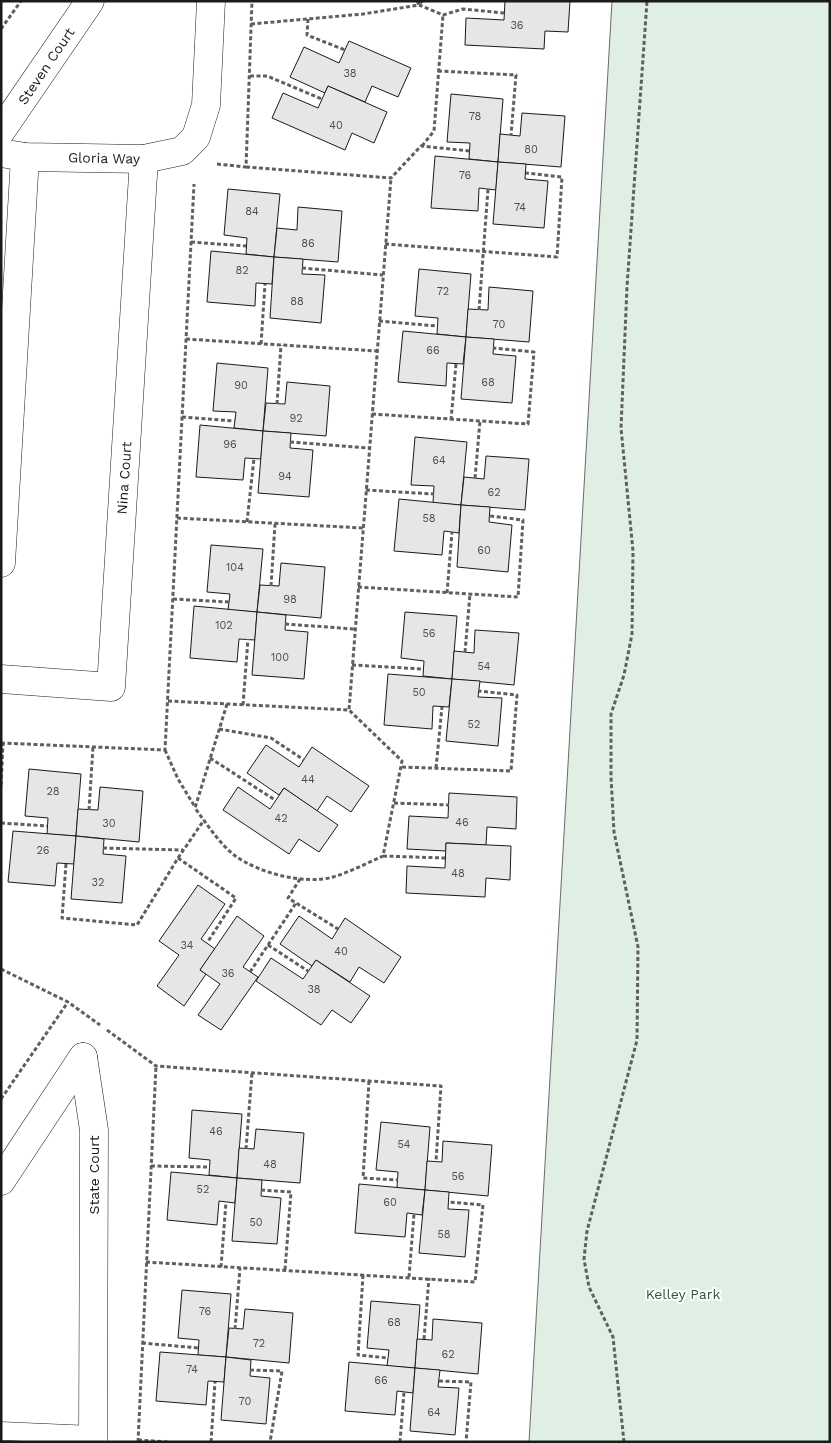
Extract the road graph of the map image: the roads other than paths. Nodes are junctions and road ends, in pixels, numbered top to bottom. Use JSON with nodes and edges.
{"nodes":[{"id":1,"x":90,"y":1,"type":"edge"},
{"id":2,"x":211,"y":1,"type":"edge"},
{"id":3,"x":1,"y":131,"type":"edge"},
{"id":4,"x":13,"y":155,"type":"edge"},
{"id":5,"x":144,"y":160,"type":"junction"},
{"id":6,"x":1,"y":563,"type":"edge"},
{"id":7,"x":1,"y":679,"type":"edge"},
{"id":8,"x":1,"y":1180,"type":"edge"},
{"id":9,"x":1,"y":1431,"type":"edge"},
{"id":10,"x":93,"y":1438,"type":"edge"}],
"edges":[{"from":1,"to":3,"type":"street","name":"Steven Court"},
{"from":2,"to":5,"type":"street","name":"Gloria Way"},
{"from":4,"to":5,"type":"street","name":"Gloria Way"},
{"from":4,"to":6,"type":"street"},
{"from":5,"to":7,"type":"street","name":"Nina Court"},
{"from":8,"to":10,"type":"street","name":"State Court"},
{"from":9,"to":10,"type":"lane"}]}
